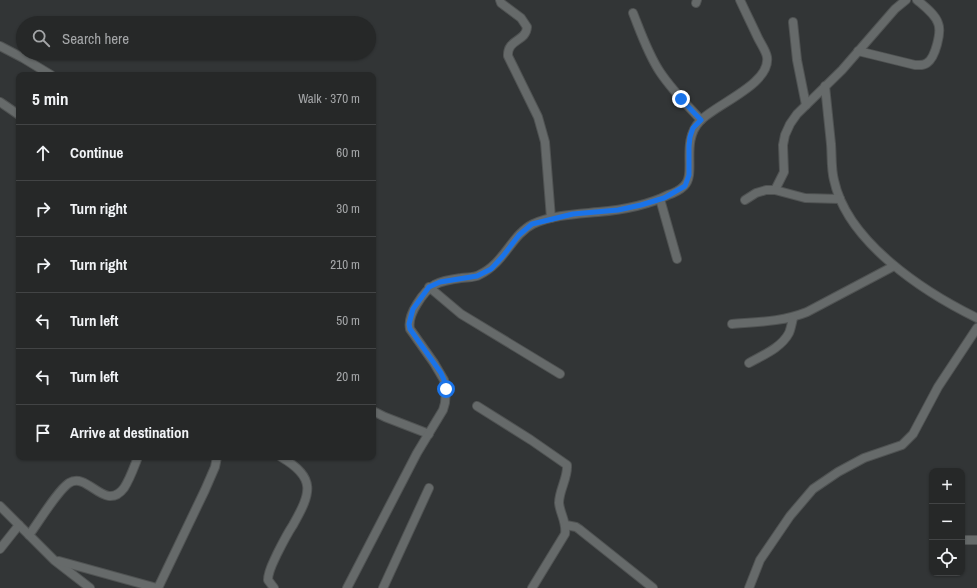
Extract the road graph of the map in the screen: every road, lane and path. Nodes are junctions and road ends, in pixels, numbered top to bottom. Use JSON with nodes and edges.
{"nodes":[{"id":1,"x":500,"y":0,"type":"edge"},
{"id":2,"x":740,"y":0,"type":"edge"},
{"id":3,"x":906,"y":0,"type":"edge"},
{"id":4,"x":917,"y":0,"type":"edge"},
{"id":5,"x":633,"y":13,"type":"dead end"},
{"id":6,"x":793,"y":22,"type":"dead end"},
{"id":7,"x":0,"y":46,"type":"edge"},
{"id":8,"x":858,"y":51,"type":"junction"},
{"id":9,"x":16,"y":54,"type":"edge"},
{"id":10,"x":26,"y":60,"type":"edge"},
{"id":11,"x":46,"y":72,"type":"edge"},
{"id":12,"x":825,"y":86,"type":"junction"},
{"id":13,"x":0,"y":102,"type":"edge"},
{"id":14,"x":806,"y":105,"type":"junction"},
{"id":15,"x":16,"y":113,"type":"edge"},
{"id":16,"x":701,"y":120,"type":"junction"},
{"id":17,"x":775,"y":190,"type":"junction"},
{"id":18,"x":660,"y":199,"type":"junction"},
{"id":19,"x":840,"y":199,"type":"junction"},
{"id":20,"x":745,"y":200,"type":"dead end"},
{"id":21,"x":551,"y":218,"type":"junction"},
{"id":22,"x":677,"y":259,"type":"dead end"},
{"id":23,"x":894,"y":266,"type":"junction"},
{"id":24,"x":429,"y":287,"type":"junction"},
{"id":25,"x":793,"y":318,"type":"junction"},
{"id":26,"x":977,"y":318,"type":"edge"},
{"id":27,"x":732,"y":324,"type":"dead end"},
{"id":28,"x":977,"y":328,"type":"edge"},
{"id":29,"x":749,"y":363,"type":"dead end"},
{"id":30,"x":560,"y":374,"type":"dead end"},
{"id":31,"x":477,"y":406,"type":"dead end"},
{"id":32,"x":376,"y":412,"type":"edge"},
{"id":33,"x":429,"y":434,"type":"junction"},
{"id":34,"x":137,"y":460,"type":"edge"},
{"id":35,"x":216,"y":460,"type":"edge"},
{"id":36,"x":286,"y":460,"type":"edge"},
{"id":37,"x":429,"y":488,"type":"dead end"},
{"id":38,"x":0,"y":506,"type":"edge"},
{"id":39,"x":19,"y":525,"type":"junction"},
{"id":40,"x":566,"y":525,"type":"junction"},
{"id":41,"x":29,"y":535,"type":"junction"},
{"id":42,"x":965,"y":540,"type":"edge"},
{"id":43,"x":977,"y":540,"type":"edge"},
{"id":44,"x":0,"y":549,"type":"edge"},
{"id":45,"x":54,"y":560,"type":"junction"},
{"id":46,"x":90,"y":588,"type":"edge"},
{"id":47,"x":157,"y":588,"type":"edge"},
{"id":48,"x":274,"y":588,"type":"edge"},
{"id":49,"x":347,"y":588,"type":"edge"},
{"id":50,"x":383,"y":588,"type":"edge"},
{"id":51,"x":532,"y":588,"type":"edge"},
{"id":52,"x":653,"y":588,"type":"edge"},
{"id":53,"x":749,"y":588,"type":"edge"}],
"edges":[{"from":1,"to":21,"type":"street"},
{"from":2,"to":16,"type":"street"},
{"from":3,"to":8,"type":"street"},
{"from":4,"to":8,"type":"street"},
{"from":5,"to":16,"type":"street"},
{"from":6,"to":14,"type":"street"},
{"from":7,"to":9,"type":"street"},
{"from":8,"to":12,"type":"street"},
{"from":10,"to":11,"type":"street"},
{"from":12,"to":14,"type":"street"},
{"from":12,"to":19,"type":"street"},
{"from":13,"to":15,"type":"street"},
{"from":14,"to":17,"type":"street"},
{"from":16,"to":18,"type":"street"},
{"from":17,"to":19,"type":"street"},
{"from":17,"to":20,"type":"street"},
{"from":18,"to":21,"type":"street"},
{"from":18,"to":22,"type":"street"},
{"from":19,"to":23,"type":"street"},
{"from":21,"to":24,"type":"street"},
{"from":23,"to":25,"type":"street"},
{"from":23,"to":26,"type":"street"},
{"from":24,"to":30,"type":"street"},
{"from":24,"to":33,"type":"street"},
{"from":25,"to":27,"type":"street"},
{"from":25,"to":29,"type":"street"},
{"from":28,"to":53,"type":"street"},
{"from":31,"to":40,"type":"street"},
{"from":32,"to":33,"type":"street"},
{"from":33,"to":49,"type":"street"},
{"from":34,"to":41,"type":"street"},
{"from":35,"to":47,"type":"street"},
{"from":36,"to":48,"type":"street"},
{"from":37,"to":50,"type":"street"},
{"from":38,"to":39,"type":"street"},
{"from":39,"to":41,"type":"street"},
{"from":39,"to":44,"type":"street"},
{"from":40,"to":51,"type":"street"},
{"from":40,"to":52,"type":"street"},
{"from":41,"to":45,"type":"street"},
{"from":42,"to":43,"type":"street"},
{"from":45,"to":46,"type":"street"},
{"from":45,"to":47,"type":"street"}]}
